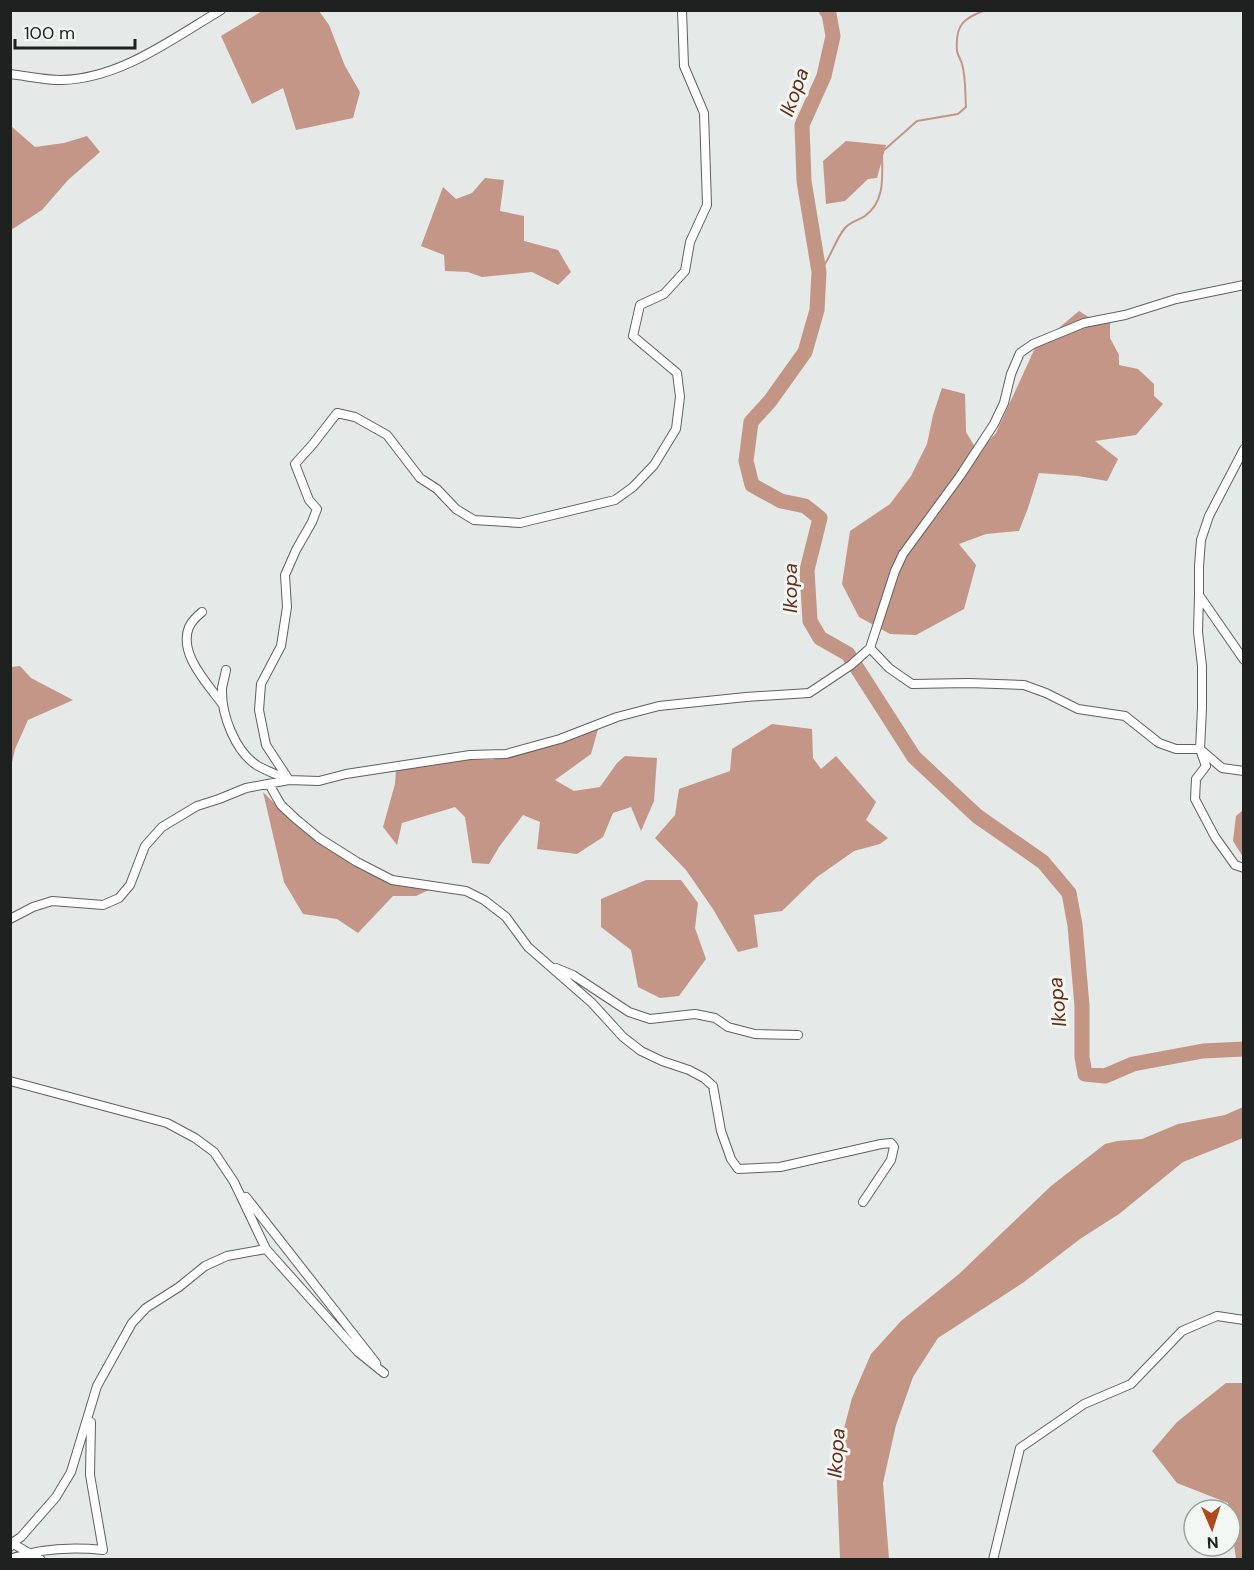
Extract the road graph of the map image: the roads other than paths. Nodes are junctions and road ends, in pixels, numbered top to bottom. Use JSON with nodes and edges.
{"nodes":[{"id":1,"x":221,"y":10,"type":"edge"},
{"id":2,"x":682,"y":10,"type":"edge"},
{"id":3,"x":10,"y":74,"type":"edge"},
{"id":4,"x":1244,"y":285,"type":"edge"},
{"id":5,"x":1244,"y":449,"type":"edge"},
{"id":6,"x":1199,"y":595,"type":"junction"},
{"id":7,"x":201,"y":612,"type":"dead end"},
{"id":8,"x":870,"y":648,"type":"junction"},
{"id":9,"x":1244,"y":660,"type":"edge"},
{"id":10,"x":226,"y":670,"type":"dead end"},
{"id":11,"x":224,"y":706,"type":"junction"},
{"id":12,"x":1200,"y":749,"type":"junction"},
{"id":13,"x":1244,"y":771,"type":"edge"},
{"id":14,"x":289,"y":780,"type":"junction"},
{"id":15,"x":269,"y":784,"type":"junction"},
{"id":16,"x":1244,"y":868,"type":"edge"},
{"id":17,"x":10,"y":919,"type":"edge"},
{"id":18,"x":551,"y":966,"type":"junction"},
{"id":19,"x":798,"y":1035,"type":"dead end"},
{"id":20,"x":10,"y":1081,"type":"edge"},
{"id":21,"x":234,"y":1182,"type":"junction"},
{"id":22,"x":863,"y":1202,"type":"dead end"},
{"id":23,"x":266,"y":1249,"type":"junction"},
{"id":24,"x":1244,"y":1320,"type":"edge"},
{"id":25,"x":92,"y":1405,"type":"junction"},
{"id":26,"x":11,"y":1544,"type":"edge"},
{"id":27,"x":30,"y":1553,"type":"junction"},
{"id":28,"x":10,"y":1559,"type":"edge"},
{"id":29,"x":41,"y":1560,"type":"edge"},
{"id":30,"x":993,"y":1560,"type":"edge"}],
"edges":[{"from":1,"to":3,"type":"street"},
{"from":2,"to":14,"type":"street"},
{"from":4,"to":8,"type":"street"},
{"from":5,"to":6,"type":"street"},
{"from":6,"to":9,"type":"street"},
{"from":6,"to":12,"type":"street"},
{"from":7,"to":11,"type":"street"},
{"from":8,"to":12,"type":"street"},
{"from":8,"to":14,"type":"street"},
{"from":10,"to":11,"type":"street"},
{"from":11,"to":14,"type":"street"},
{"from":12,"to":13,"type":"street"},
{"from":12,"to":16,"type":"street"},
{"from":14,"to":15,"type":"street"},
{"from":15,"to":17,"type":"street"},
{"from":15,"to":18,"type":"street"},
{"from":18,"to":19,"type":"street"},
{"from":18,"to":22,"type":"street"},
{"from":20,"to":21,"type":"street"},
{"from":21,"to":23,"type":"street"},
{"from":21,"to":23,"type":"street"},
{"from":23,"to":25,"type":"street"},
{"from":24,"to":30,"type":"street"},
{"from":25,"to":26,"type":"street"},
{"from":25,"to":27,"type":"street"},
{"from":26,"to":27,"type":"street"},
{"from":27,"to":28,"type":"street"},
{"from":27,"to":29,"type":"street"}]}
